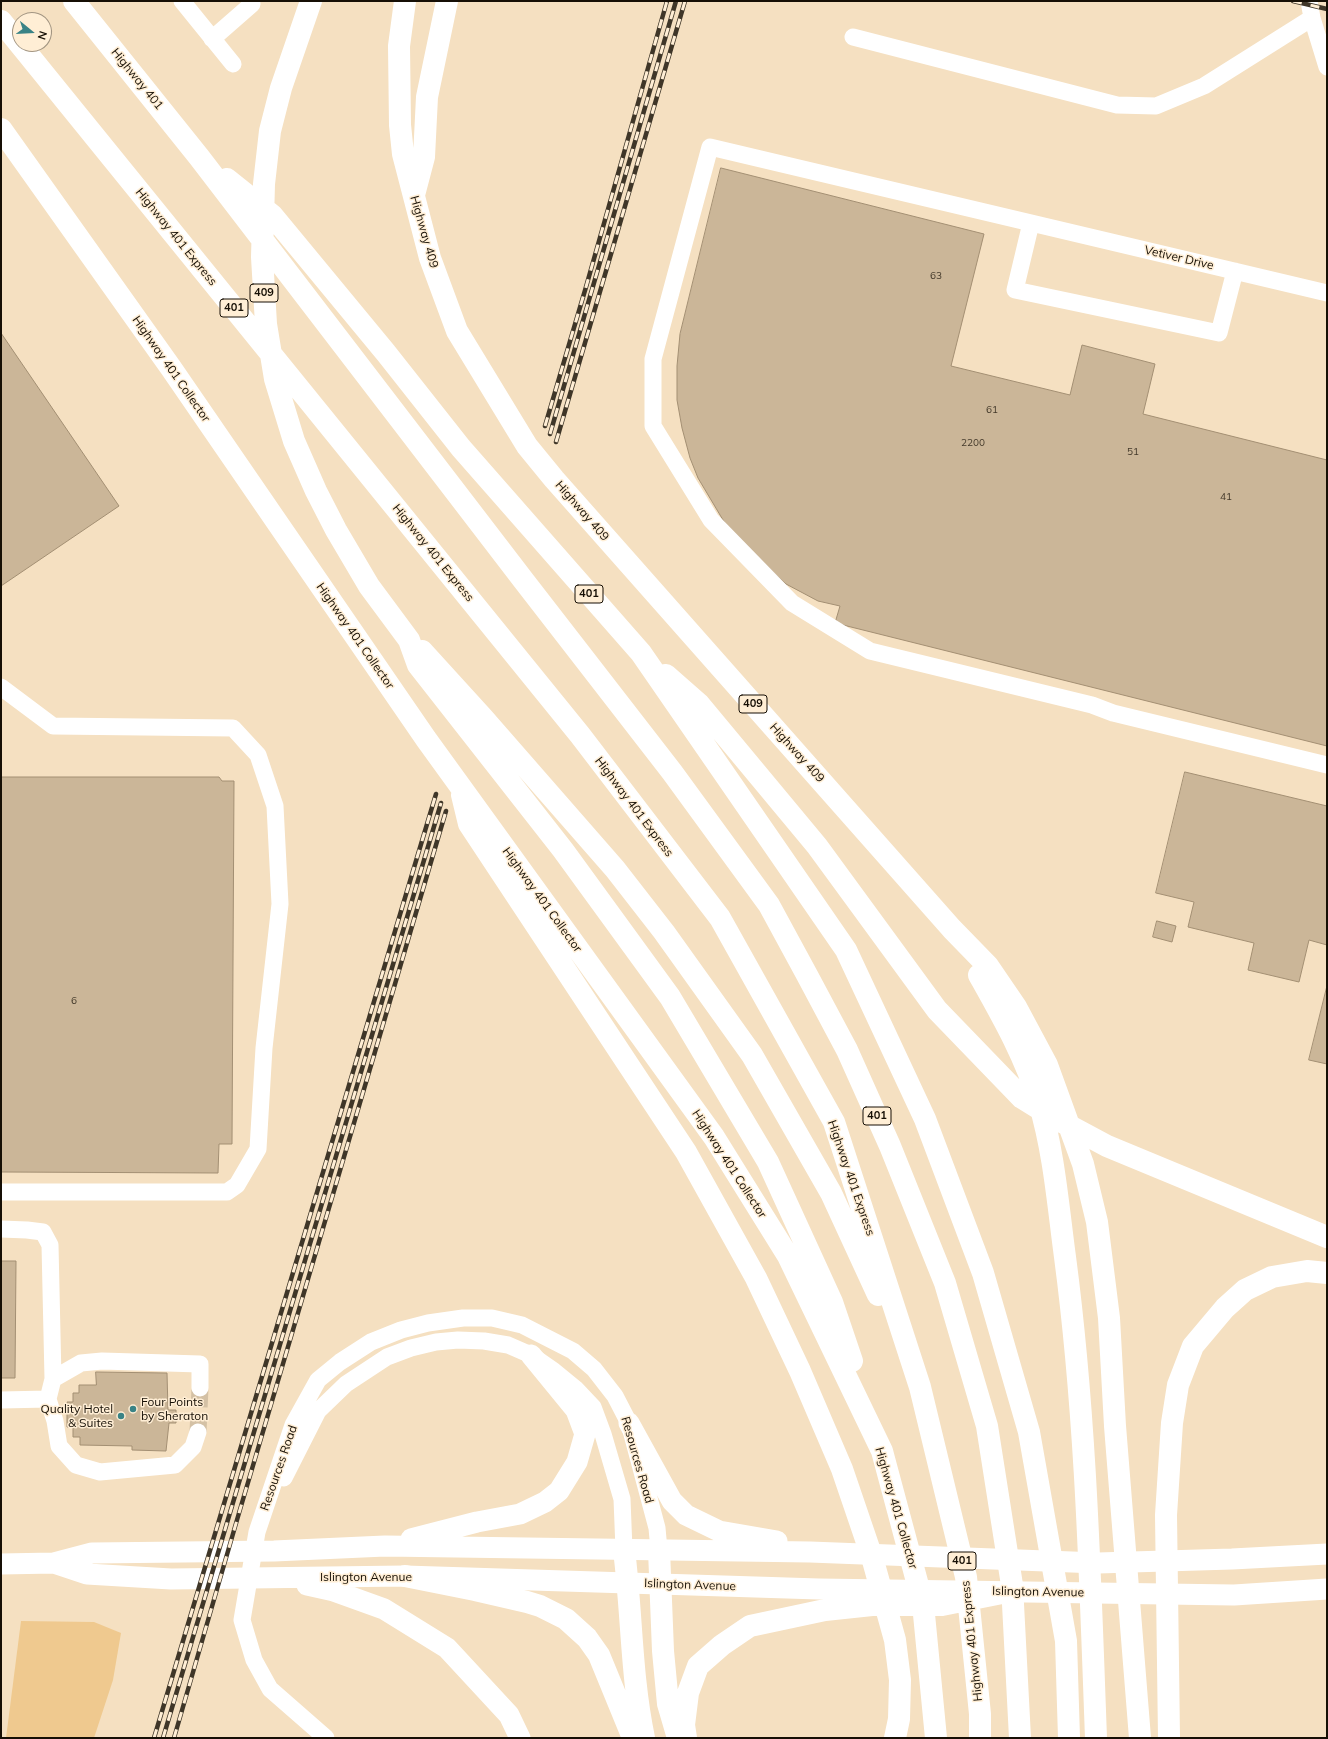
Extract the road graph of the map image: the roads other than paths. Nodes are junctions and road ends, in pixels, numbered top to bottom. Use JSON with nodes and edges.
{"nodes":[{"id":1,"x":74,"y":1,"type":"edge"},
{"id":2,"x":182,"y":1,"type":"edge"},
{"id":3,"x":311,"y":1,"type":"edge"},
{"id":4,"x":405,"y":1,"type":"edge"},
{"id":5,"x":447,"y":1,"type":"edge"},
{"id":6,"x":252,"y":4,"type":"dead end"},
{"id":7,"x":1310,"y":9,"type":"edge"},
{"id":8,"x":1,"y":21,"type":"edge"},
{"id":9,"x":853,"y":37,"type":"dead end"},
{"id":10,"x":212,"y":39,"type":"junction"},
{"id":11,"x":233,"y":64,"type":"dead end"},
{"id":12,"x":1327,"y":67,"type":"edge"},
{"id":13,"x":1,"y":128,"type":"edge"},
{"id":14,"x":199,"y":157,"type":"junction"},
{"id":15,"x":414,"y":198,"type":"junction"},
{"id":16,"x":1031,"y":223,"type":"junction"},
{"id":17,"x":1235,"y":271,"type":"junction"},
{"id":18,"x":1327,"y":293,"type":"edge"},
{"id":19,"x":408,"y":640,"type":"junction"},
{"id":20,"x":641,"y":653,"type":"junction"},
{"id":21,"x":1,"y":687,"type":"edge"},
{"id":22,"x":1327,"y":765,"type":"edge"},
{"id":23,"x":459,"y":785,"type":"junction"},
{"id":24,"x":952,"y":929,"type":"junction"},
{"id":25,"x":1,"y":1192,"type":"edge"},
{"id":26,"x":1,"y":1229,"type":"edge"},
{"id":27,"x":1327,"y":1237,"type":"edge"},
{"id":28,"x":1327,"y":1273,"type":"edge"},
{"id":29,"x":531,"y":1356,"type":"junction"},
{"id":30,"x":53,"y":1379,"type":"junction"},
{"id":31,"x":920,"y":1387,"type":"junction"},
{"id":32,"x":200,"y":1388,"type":"tunnel mouth"},
{"id":33,"x":48,"y":1399,"type":"junction"},
{"id":34,"x":1,"y":1400,"type":"edge"},
{"id":35,"x":629,"y":1423,"type":"junction"},
{"id":36,"x":198,"y":1432,"type":"tunnel mouth"},
{"id":37,"x":882,"y":1452,"type":"junction"},
{"id":38,"x":257,"y":1532,"type":"junction"},
{"id":39,"x":385,"y":1546,"type":"junction"},
{"id":40,"x":624,"y":1550,"type":"junction"},
{"id":41,"x":659,"y":1550,"type":"junction"},
{"id":42,"x":810,"y":1552,"type":"junction"},
{"id":43,"x":1327,"y":1554,"type":"edge"},
{"id":44,"x":1,"y":1564,"type":"edge"},
{"id":45,"x":54,"y":1564,"type":"junction"},
{"id":46,"x":405,"y":1576,"type":"junction"},
{"id":47,"x":269,"y":1577,"type":"junction"},
{"id":48,"x":628,"y":1583,"type":"junction"},
{"id":49,"x":661,"y":1584,"type":"junction"},
{"id":50,"x":1327,"y":1589,"type":"edge"},
{"id":51,"x":1007,"y":1592,"type":"junction"},
{"id":52,"x":326,"y":1738,"type":"edge"},
{"id":53,"x":520,"y":1738,"type":"edge"},
{"id":54,"x":632,"y":1738,"type":"edge"},
{"id":55,"x":644,"y":1738,"type":"edge"},
{"id":56,"x":678,"y":1738,"type":"edge"},
{"id":57,"x":686,"y":1738,"type":"edge"},
{"id":58,"x":895,"y":1738,"type":"edge"},
{"id":59,"x":936,"y":1738,"type":"edge"},
{"id":60,"x":980,"y":1738,"type":"edge"},
{"id":61,"x":1020,"y":1738,"type":"edge"},
{"id":62,"x":1069,"y":1738,"type":"edge"},
{"id":63,"x":1096,"y":1738,"type":"edge"},
{"id":64,"x":1140,"y":1738,"type":"edge"},
{"id":65,"x":1169,"y":1738,"type":"edge"}],
"edges":[{"from":1,"to":14,"type":"highway","name":"Highway 401","number":"401"},
{"from":2,"to":10,"type":"street"},
{"from":3,"to":19,"type":"highway","number":"409"},
{"from":4,"to":15,"type":"highway","name":"Highway 409","number":"409"},
{"from":5,"to":15,"type":"highway"},
{"from":6,"to":10,"type":"street"},
{"from":7,"to":9,"type":"street"},
{"from":7,"to":12,"type":"street"},
{"from":8,"to":31,"type":"highway","name":"Highway 401 Express","number":"401"},
{"from":10,"to":11,"type":"street"},
{"from":13,"to":23,"type":"highway","name":"Highway 401 Collector"},
{"from":14,"to":20,"type":"highway","number":"401"},
{"from":14,"to":61,"type":"highway","number":"401"},
{"from":15,"to":24,"type":"highway","name":"Highway 409","number":"409"},
{"from":16,"to":17,"type":"street","name":"Vetiver Drive"},
{"from":16,"to":17,"type":"street"},
{"from":16,"to":22,"type":"street","name":"Vetiver Drive"},
{"from":17,"to":18,"type":"street","name":"Vetiver Drive"},
{"from":19,"to":31,"type":"highway"},
{"from":19,"to":37,"type":"highway"},
{"from":20,"to":27,"type":"highway"},
{"from":20,"to":62,"type":"highway","number":"401"},
{"from":21,"to":25,"type":"street"},
{"from":23,"to":37,"type":"highway","name":"Highway 401 Collector"},
{"from":23,"to":58,"type":"highway"},
{"from":24,"to":63,"type":"highway"},
{"from":24,"to":64,"type":"highway"},
{"from":26,"to":30,"type":"street"},
{"from":28,"to":65,"type":"highway"},
{"from":29,"to":38,"type":"street","name":"Resources Road"},
{"from":29,"to":39,"type":"main road"},
{"from":29,"to":40,"type":"street","name":"Resources Road"},
{"from":30,"to":32,"type":"street"},
{"from":30,"to":33,"type":"street"},
{"from":31,"to":60,"type":"highway","name":"Highway 401 Express","number":"401"},
{"from":33,"to":34,"type":"street"},
{"from":33,"to":36,"type":"street"},
{"from":35,"to":38,"type":"street","name":"Resources Road"},
{"from":35,"to":41,"type":"street","name":"Resources Road"},
{"from":35,"to":42,"type":"main road"},
{"from":37,"to":59,"type":"highway","name":"Highway 401 Collector"},
{"from":38,"to":52,"type":"street","name":"Resources Road"},
{"from":39,"to":40,"type":"main road","name":"Islington Avenue"},
{"from":39,"to":45,"type":"main road","name":"Islington Avenue"},
{"from":40,"to":41,"type":"main road","name":"Islington Avenue"},
{"from":40,"to":48,"type":"highway"},
{"from":41,"to":42,"type":"main road","name":"Islington Avenue"},
{"from":41,"to":49,"type":"highway"},
{"from":42,"to":43,"type":"main road","name":"Islington Avenue"},
{"from":44,"to":45,"type":"main road","name":"Islington Avenue"},
{"from":45,"to":47,"type":"main road","name":"Islington Avenue"},
{"from":46,"to":47,"type":"main road","name":"Islington Avenue"},
{"from":46,"to":48,"type":"main road","name":"Islington Avenue"},
{"from":46,"to":54,"type":"highway"},
{"from":47,"to":53,"type":"main road"},
{"from":48,"to":49,"type":"main road","name":"Islington Avenue"},
{"from":48,"to":55,"type":"highway"},
{"from":49,"to":51,"type":"main road","name":"Islington Avenue"},
{"from":49,"to":56,"type":"highway"},
{"from":50,"to":51,"type":"main road","name":"Islington Avenue"},
{"from":51,"to":57,"type":"highway"}]}
